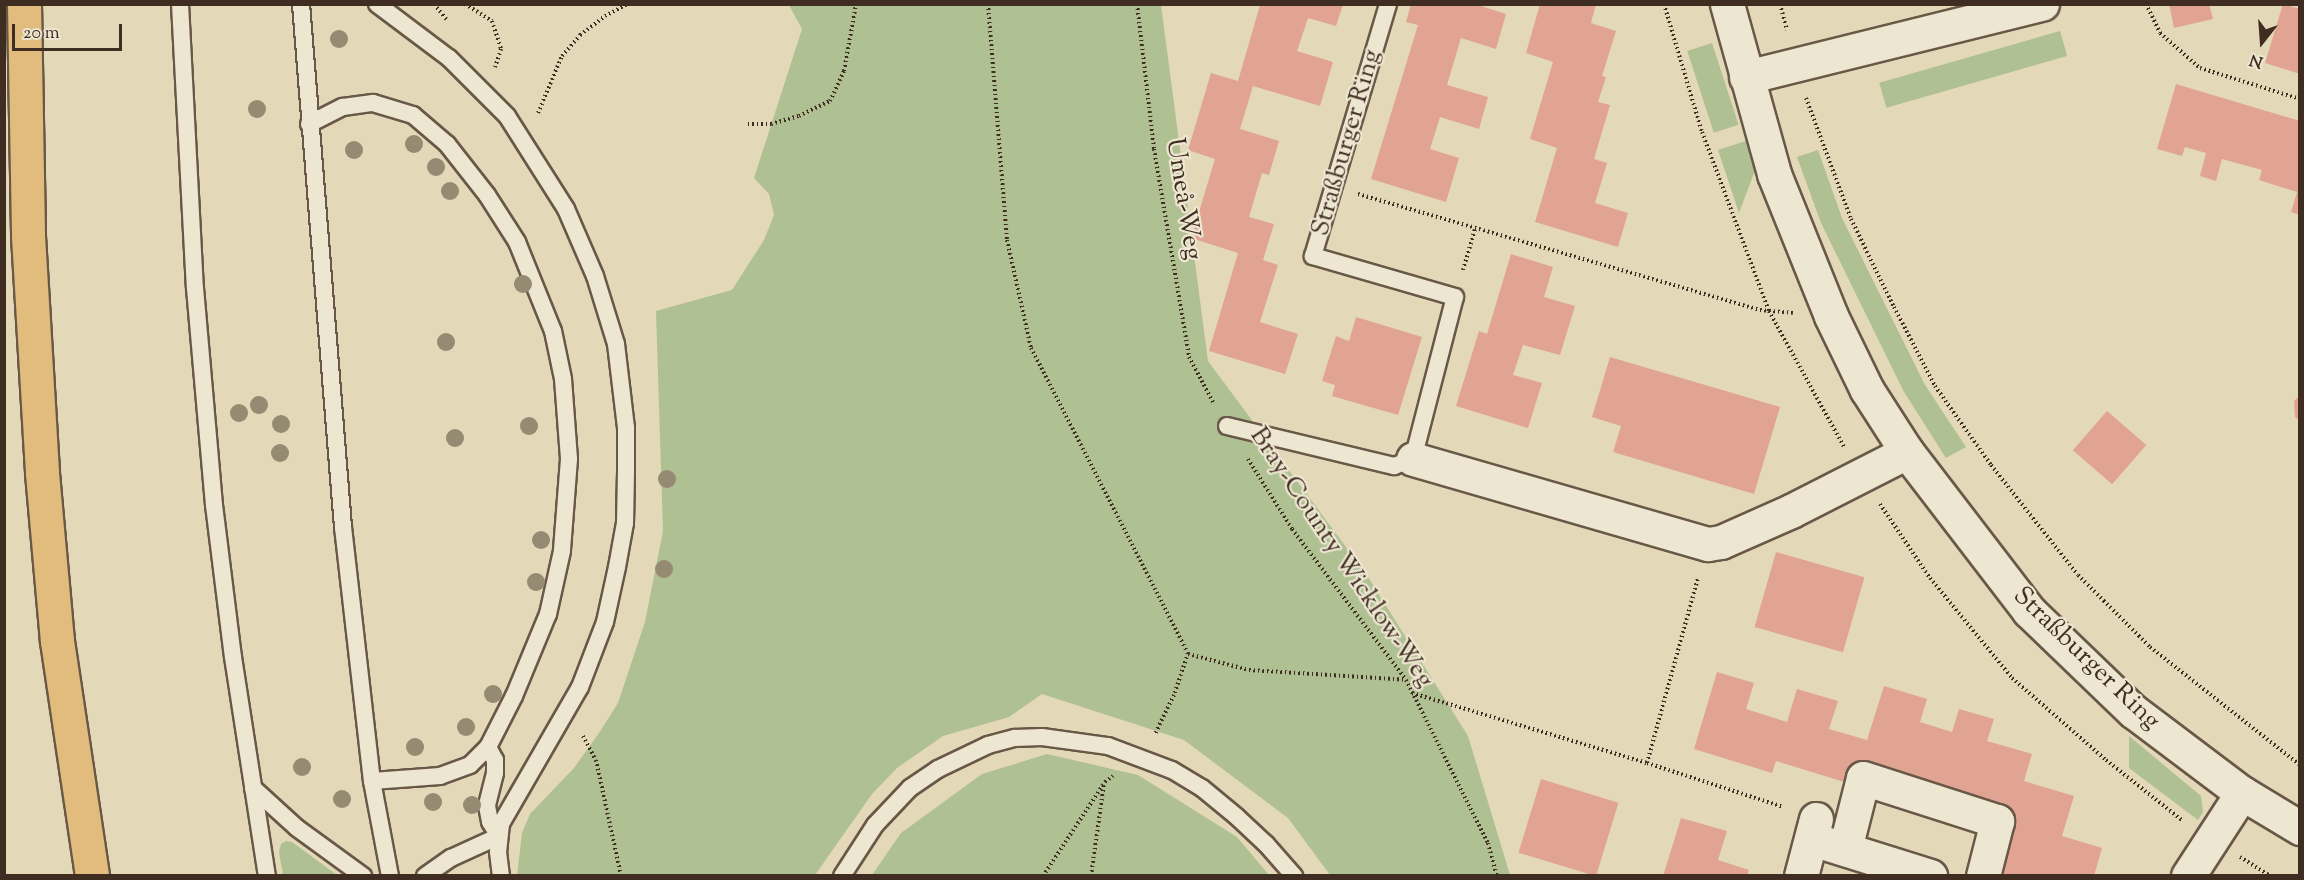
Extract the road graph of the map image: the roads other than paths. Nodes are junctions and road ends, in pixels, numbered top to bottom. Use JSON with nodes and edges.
{"nodes":[{"id":1,"x":24,"y":4,"type":"edge"},
{"id":2,"x":180,"y":4,"type":"edge"},
{"id":3,"x":301,"y":4,"type":"edge"},
{"id":4,"x":377,"y":4,"type":"edge"},
{"id":5,"x":1388,"y":4,"type":"edge"},
{"id":6,"x":1727,"y":4,"type":"edge"},
{"id":7,"x":2042,"y":4,"type":"edge"},
{"id":8,"x":1746,"y":77,"type":"junction"},
{"id":9,"x":309,"y":124,"type":"junction"},
{"id":10,"x":1227,"y":426,"type":"road end"},
{"id":11,"x":1907,"y":452,"type":"junction"},
{"id":12,"x":1413,"y":459,"type":"junction"},
{"id":13,"x":488,"y":747,"type":"junction"},
{"id":14,"x":372,"y":780,"type":"junction"},
{"id":15,"x":254,"y":788,"type":"junction"},
{"id":16,"x":2242,"y":793,"type":"junction"},
{"id":17,"x":2300,"y":828,"type":"edge"},
{"id":18,"x":499,"y":836,"type":"junction"},
{"id":19,"x":1845,"y":849,"type":"junction"},
{"id":20,"x":92,"y":876,"type":"edge"},
{"id":21,"x":267,"y":876,"type":"edge"},
{"id":22,"x":363,"y":876,"type":"edge"},
{"id":23,"x":390,"y":876,"type":"edge"},
{"id":24,"x":425,"y":876,"type":"edge"},
{"id":25,"x":501,"y":876,"type":"edge"},
{"id":26,"x":842,"y":876,"type":"edge"},
{"id":27,"x":1294,"y":876,"type":"edge"},
{"id":28,"x":1801,"y":876,"type":"edge"},
{"id":29,"x":1930,"y":876,"type":"edge"},
{"id":30,"x":1983,"y":876,"type":"edge"},
{"id":31,"x":2188,"y":876,"type":"edge"}],
"edges":[{"from":1,"to":20,"type":"highway"},
{"from":2,"to":15,"type":"lane"},
{"from":3,"to":9,"type":"lane"},
{"from":4,"to":18,"type":"lane"},
{"from":5,"to":12,"type":"lane","name":"Straßburger Ring"},
{"from":6,"to":8,"type":"street","name":"Straßburger Ring"},
{"from":7,"to":8,"type":"street"},
{"from":8,"to":11,"type":"street","name":"Straßburger Ring"},
{"from":9,"to":13,"type":"lane"},
{"from":9,"to":14,"type":"lane"},
{"from":10,"to":12,"type":"lane"},
{"from":11,"to":12,"type":"street"},
{"from":11,"to":16,"type":"street","name":"Straßburger Ring"},
{"from":13,"to":14,"type":"lane"},
{"from":13,"to":18,"type":"lane"},
{"from":14,"to":23,"type":"lane"},
{"from":15,"to":21,"type":"lane"},
{"from":15,"to":22,"type":"lane"},
{"from":16,"to":17,"type":"street","name":"Straßburger Ring"},
{"from":16,"to":31,"type":"street"},
{"from":18,"to":24,"type":"lane"},
{"from":18,"to":25,"type":"lane"},
{"from":19,"to":28,"type":"street"},
{"from":19,"to":29,"type":"street"},
{"from":19,"to":30,"type":"street"},
{"from":26,"to":27,"type":"lane"}]}
